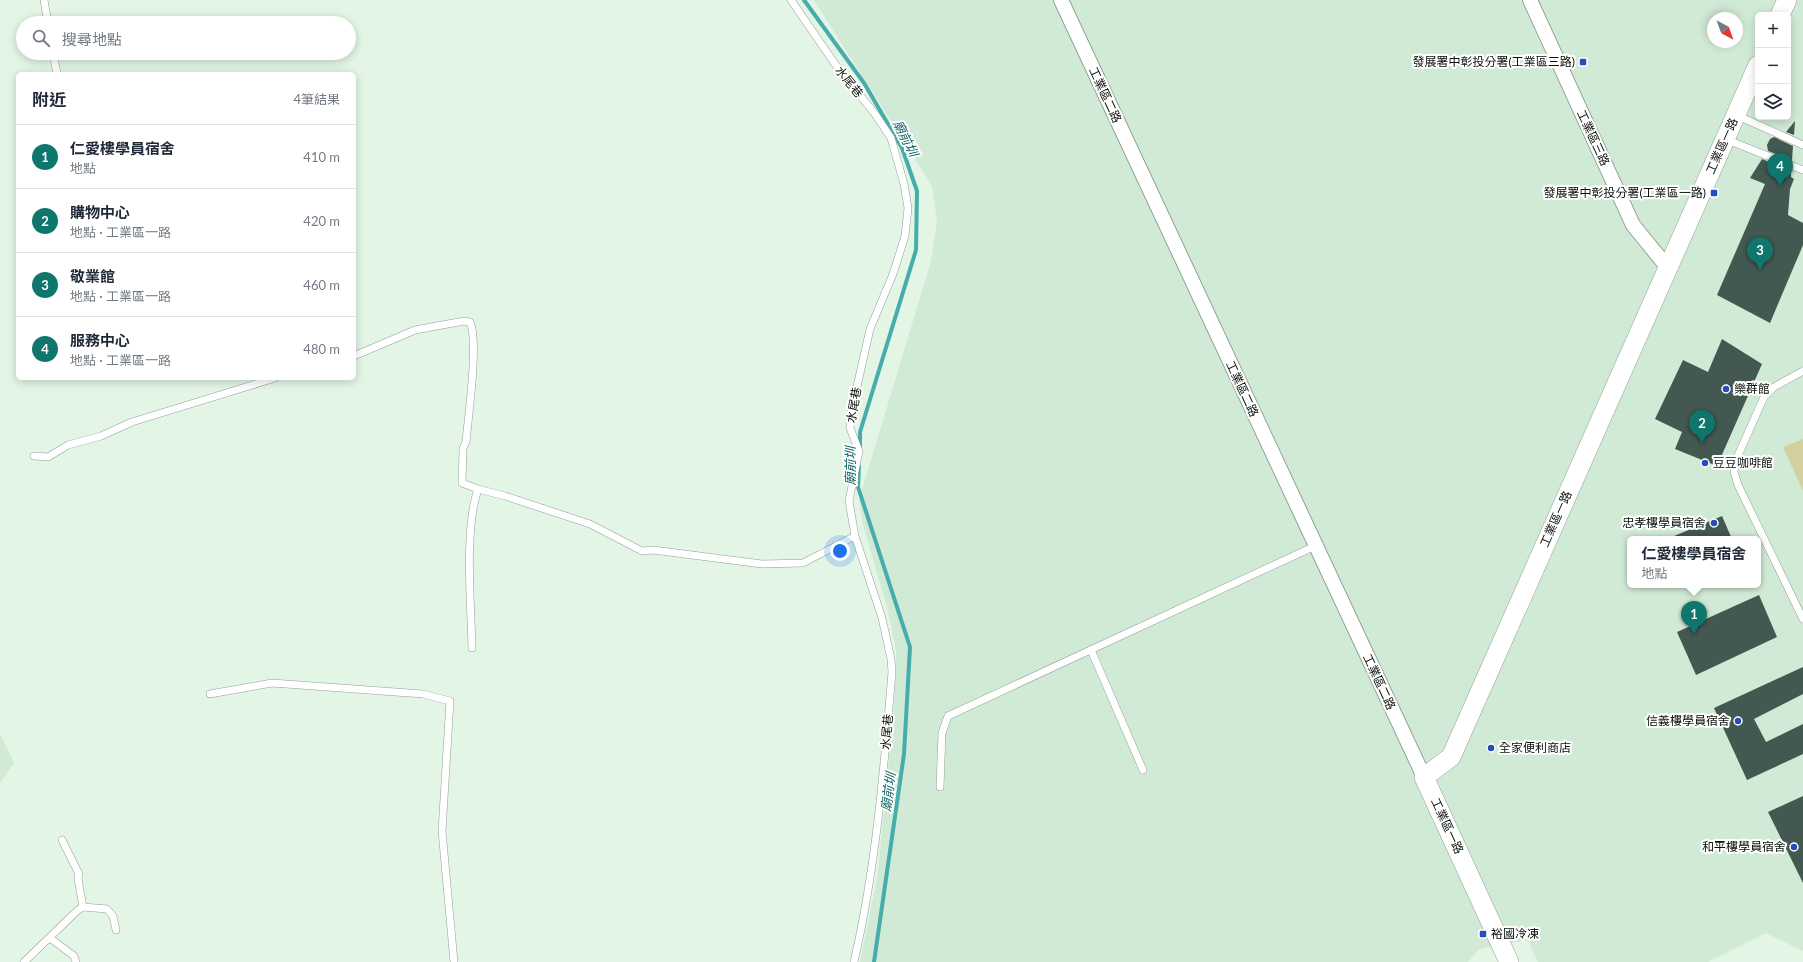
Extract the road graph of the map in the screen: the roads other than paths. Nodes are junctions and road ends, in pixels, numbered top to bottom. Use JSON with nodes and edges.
{"nodes":[{"id":1,"x":44,"y":0,"type":"edge"},
{"id":2,"x":791,"y":0,"type":"edge"},
{"id":3,"x":1061,"y":0,"type":"edge"},
{"id":4,"x":1530,"y":0,"type":"edge"},
{"id":5,"x":1787,"y":0,"type":"edge"},
{"id":6,"x":1781,"y":12,"type":"edge"},
{"id":7,"x":47,"y":16,"type":"edge"},
{"id":8,"x":54,"y":60,"type":"edge"},
{"id":9,"x":57,"y":72,"type":"edge"},
{"id":10,"x":1755,"y":72,"type":"edge"},
{"id":11,"x":1736,"y":115,"type":"junction"},
{"id":12,"x":1725,"y":139,"type":"junction"},
{"id":13,"x":1803,"y":145,"type":"edge"},
{"id":14,"x":1803,"y":170,"type":"edge"},
{"id":15,"x":1668,"y":268,"type":"junction"},
{"id":16,"x":356,"y":355,"type":"edge"},
{"id":17,"x":1803,"y":371,"type":"edge"},
{"id":18,"x":268,"y":380,"type":"edge"},
{"id":19,"x":34,"y":456,"type":"dead end"},
{"id":20,"x":478,"y":489,"type":"junction"},
{"id":21,"x":855,"y":536,"type":"junction"},
{"id":22,"x":1315,"y":546,"type":"junction"},
{"id":23,"x":1803,"y":619,"type":"edge"},
{"id":24,"x":472,"y":648,"type":"dead end"},
{"id":25,"x":1091,"y":650,"type":"junction"},
{"id":26,"x":210,"y":694,"type":"dead end"},
{"id":27,"x":1143,"y":770,"type":"dead end"},
{"id":28,"x":1424,"y":777,"type":"junction"},
{"id":29,"x":940,"y":787,"type":"dead end"},
{"id":30,"x":62,"y":840,"type":"dead end"},
{"id":31,"x":83,"y":907,"type":"junction"},
{"id":32,"x":116,"y":930,"type":"dead end"},
{"id":33,"x":50,"y":938,"type":"junction"},
{"id":34,"x":24,"y":962,"type":"edge"},
{"id":35,"x":76,"y":962,"type":"edge"},
{"id":36,"x":454,"y":962,"type":"edge"},
{"id":37,"x":854,"y":962,"type":"edge"},
{"id":38,"x":1509,"y":962,"type":"edge"}],
"edges":[{"from":1,"to":7,"type":"lane"},
{"from":2,"to":21,"type":"lane","name":"水尾巷"},
{"from":3,"to":22,"type":"street","name":"工業區二路"},
{"from":4,"to":15,"type":"street","name":"工業區三路"},
{"from":5,"to":6,"type":"street"},
{"from":8,"to":9,"type":"lane"},
{"from":10,"to":11,"type":"street","name":"工業區一路"},
{"from":11,"to":12,"type":"street","name":"工業區一路"},
{"from":11,"to":13,"type":"lane"},
{"from":12,"to":14,"type":"lane"},
{"from":12,"to":15,"type":"street","name":"工業區一路"},
{"from":15,"to":28,"type":"street","name":"工業區一路"},
{"from":16,"to":20,"type":"lane"},
{"from":17,"to":23,"type":"lane"},
{"from":18,"to":19,"type":"lane"},
{"from":20,"to":21,"type":"lane"},
{"from":20,"to":24,"type":"lane"},
{"from":21,"to":37,"type":"lane","name":"水尾巷"},
{"from":22,"to":25,"type":"lane"},
{"from":22,"to":28,"type":"street","name":"工業區二路"},
{"from":25,"to":27,"type":"lane"},
{"from":25,"to":29,"type":"lane"},
{"from":26,"to":36,"type":"lane"},
{"from":28,"to":38,"type":"street","name":"工業區一路"},
{"from":30,"to":31,"type":"lane"},
{"from":31,"to":32,"type":"lane"},
{"from":31,"to":33,"type":"lane"},
{"from":33,"to":34,"type":"lane"},
{"from":33,"to":35,"type":"lane"}]}
